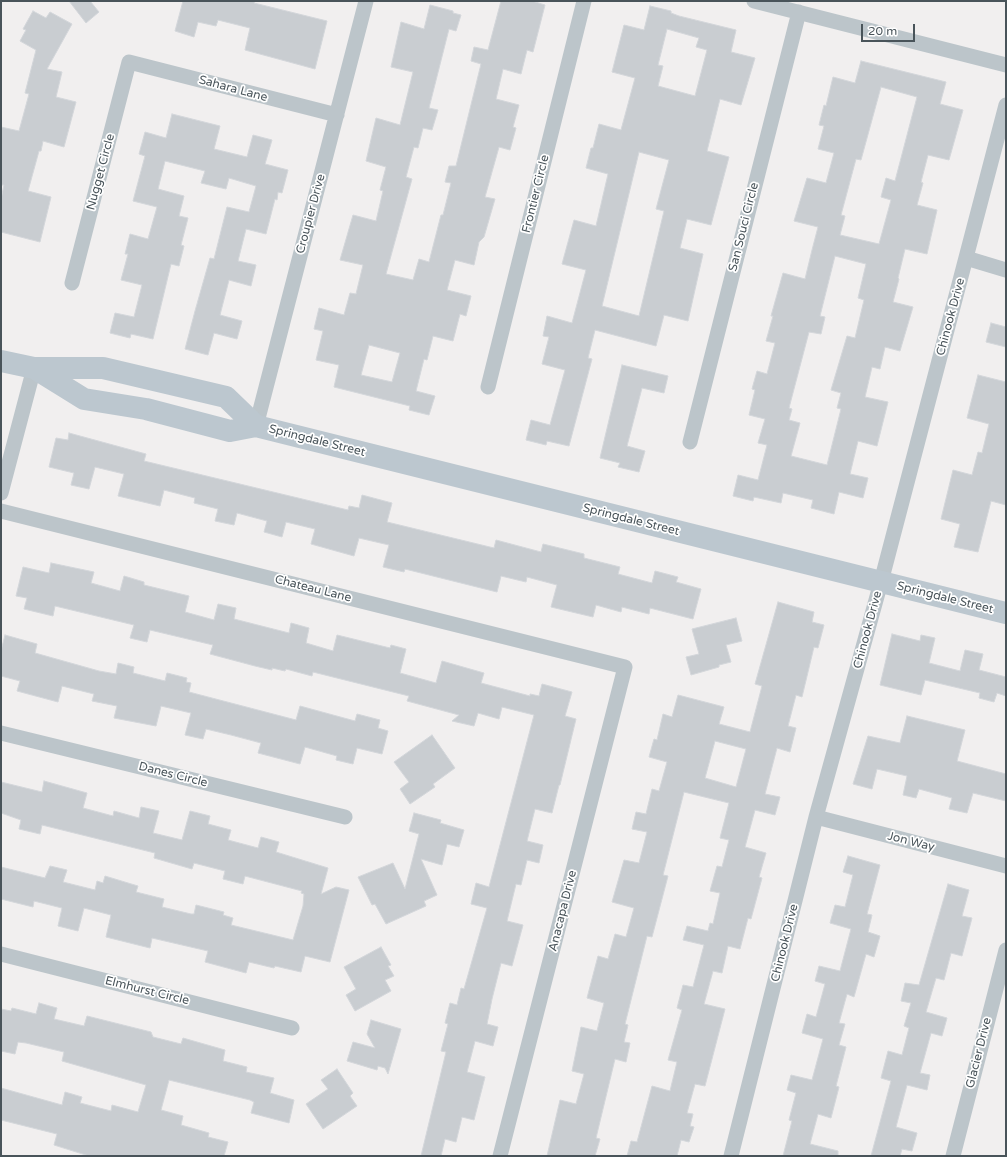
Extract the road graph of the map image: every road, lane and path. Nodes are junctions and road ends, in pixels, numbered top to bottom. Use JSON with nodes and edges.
{"nodes":[{"id":1,"x":366,"y":1,"type":"edge"},
{"id":2,"x":584,"y":1,"type":"edge"},
{"id":3,"x":754,"y":1,"type":"edge"},
{"id":4,"x":799,"y":12,"type":"junction"},
{"id":5,"x":129,"y":62,"type":"joint"},
{"id":6,"x":1006,"y":66,"type":"edge"},
{"id":7,"x":1006,"y":104,"type":"edge"},
{"id":8,"x":337,"y":115,"type":"junction"},
{"id":9,"x":966,"y":258,"type":"junction"},
{"id":10,"x":1006,"y":270,"type":"edge"},
{"id":11,"x":72,"y":282,"type":"dead end"},
{"id":12,"x":1,"y":361,"type":"edge"},
{"id":13,"x":34,"y":368,"type":"junction"},
{"id":14,"x":488,"y":387,"type":"dead end"},
{"id":15,"x":256,"y":426,"type":"junction"},
{"id":16,"x":690,"y":442,"type":"dead end"},
{"id":17,"x":1,"y":493,"type":"edge"},
{"id":18,"x":1,"y":511,"type":"edge"},
{"id":19,"x":881,"y":582,"type":"junction"},
{"id":20,"x":1006,"y":614,"type":"edge"},
{"id":21,"x":625,"y":667,"type":"joint"},
{"id":22,"x":1,"y":733,"type":"edge"},
{"id":23,"x":345,"y":817,"type":"dead end"},
{"id":24,"x":816,"y":817,"type":"junction"},
{"id":25,"x":1006,"y":866,"type":"edge"},
{"id":26,"x":1006,"y":950,"type":"edge"},
{"id":27,"x":1,"y":954,"type":"edge"},
{"id":28,"x":292,"y":1028,"type":"dead end"},
{"id":29,"x":500,"y":1156,"type":"edge"},
{"id":30,"x":731,"y":1156,"type":"edge"},
{"id":31,"x":953,"y":1156,"type":"edge"}],
"edges":[{"from":1,"to":8,"type":"street","name":"Croupier Drive"},
{"from":2,"to":14,"type":"street","name":"Frontier Circle"},
{"from":3,"to":4,"type":"street"},
{"from":4,"to":6,"type":"street"},
{"from":4,"to":16,"type":"street","name":"San Souci Circle"},
{"from":5,"to":8,"type":"street","name":"Sahara Lane"},
{"from":5,"to":11,"type":"street","name":"Nugget Circle"},
{"from":7,"to":9,"type":"street","name":"Chinook Drive"},
{"from":8,"to":15,"type":"street","name":"Croupier Drive"},
{"from":9,"to":10,"type":"street"},
{"from":9,"to":19,"type":"street","name":"Chinook Drive"},
{"from":12,"to":13,"type":"main road","name":"Springdale Street"},
{"from":13,"to":15,"type":"main road","name":"Springdale Street"},
{"from":13,"to":15,"type":"main road","name":"Springdale Street"},
{"from":13,"to":17,"type":"street"},
{"from":15,"to":19,"type":"main road","name":"Springdale Street"},
{"from":18,"to":21,"type":"street","name":"Chateau Lane"},
{"from":19,"to":20,"type":"main road","name":"Springdale Street"},
{"from":19,"to":24,"type":"street","name":"Chinook Drive"},
{"from":21,"to":29,"type":"street","name":"Anacapa Drive"},
{"from":22,"to":23,"type":"street","name":"Danes Circle"},
{"from":24,"to":25,"type":"street","name":"Jon Way"},
{"from":24,"to":30,"type":"street","name":"Chinook Drive"},
{"from":26,"to":31,"type":"street","name":"Glacier Drive"},
{"from":27,"to":28,"type":"street","name":"Elmhurst Circle"}]}
